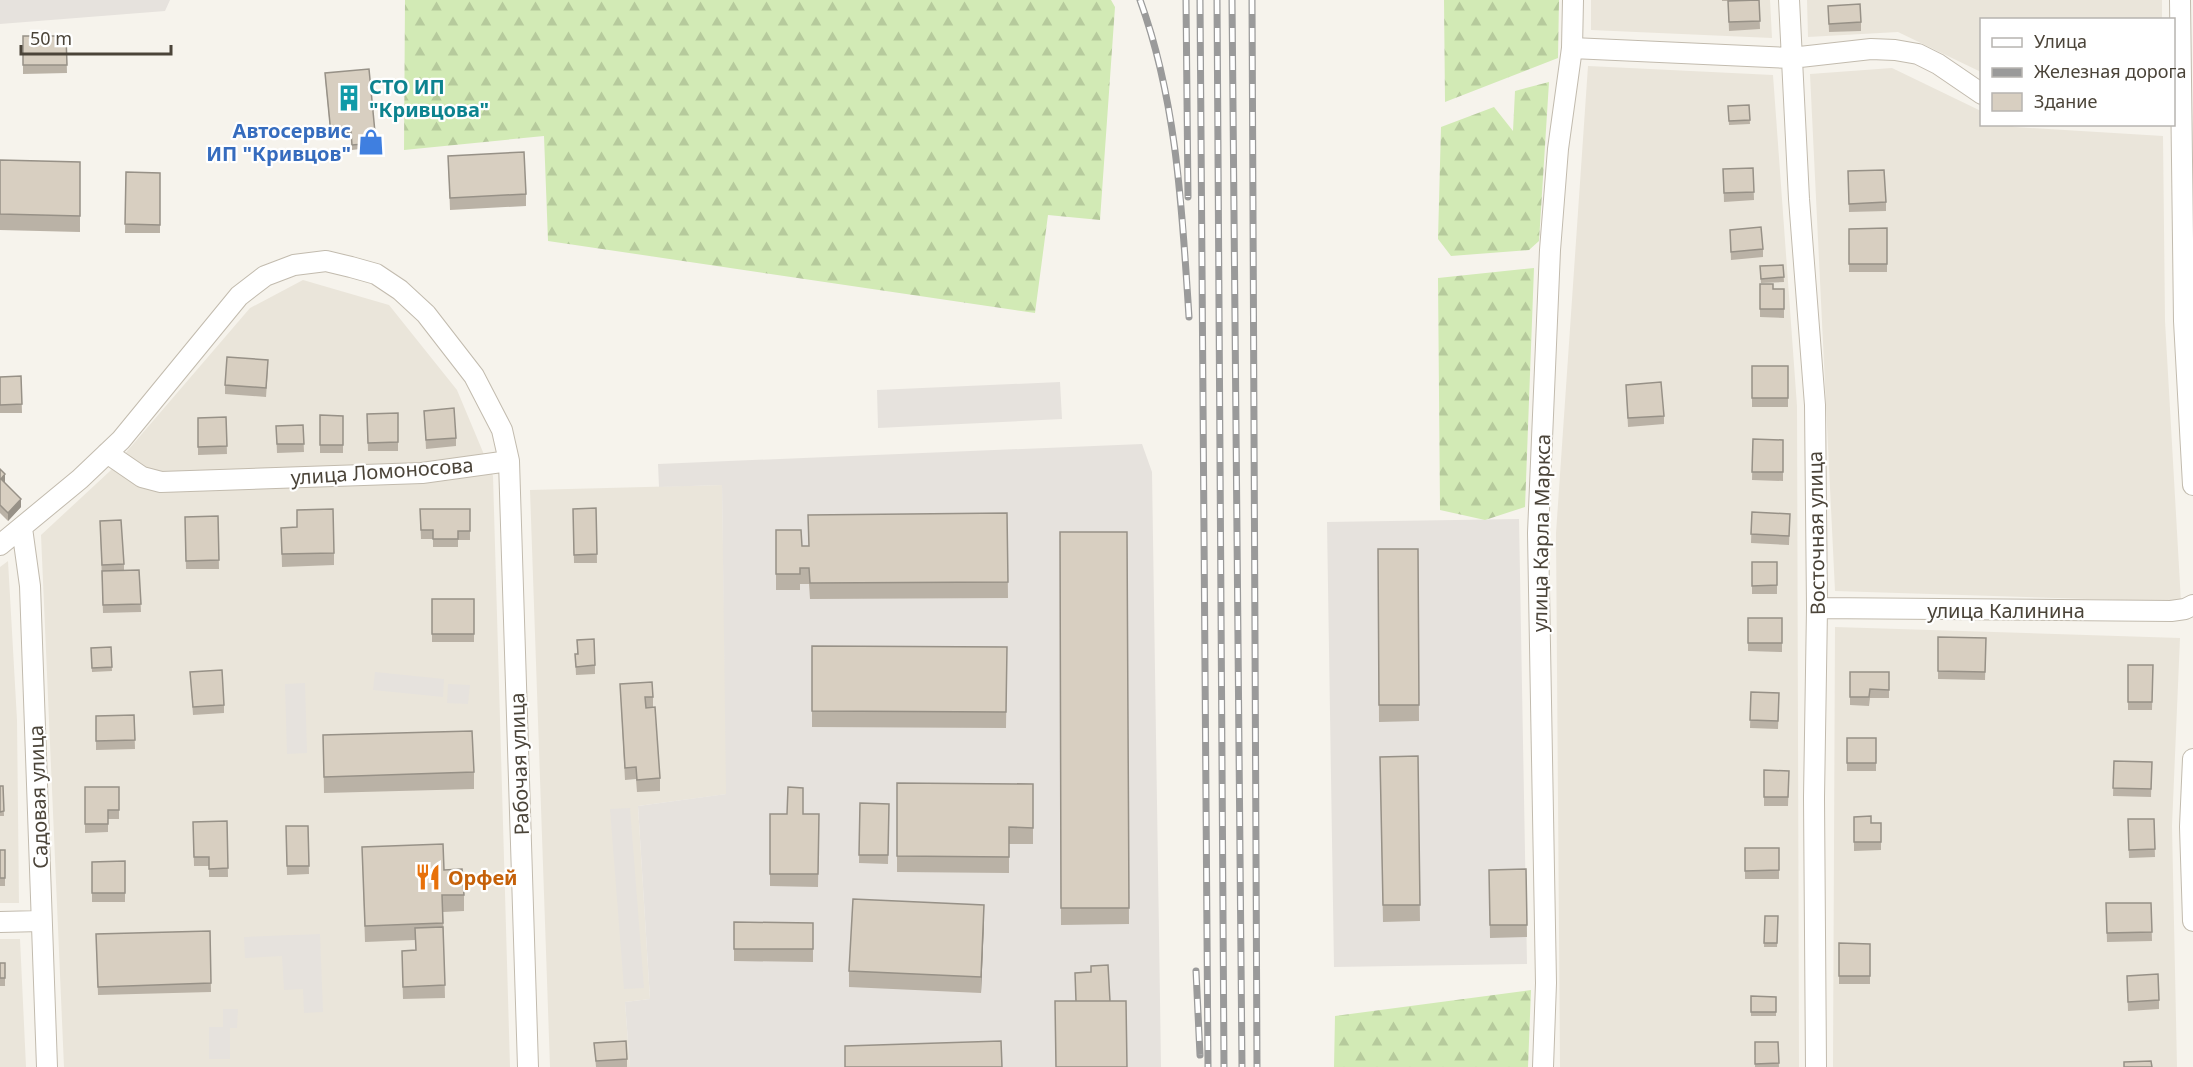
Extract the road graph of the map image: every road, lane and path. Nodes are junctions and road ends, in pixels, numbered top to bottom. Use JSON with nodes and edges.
{"nodes":[{"id":1,"x":1573,"y":0,"type":"edge"},
{"id":2,"x":1789,"y":0,"type":"edge"},
{"id":3,"x":2180,"y":0,"type":"edge"},
{"id":4,"x":1572,"y":48,"type":"junction"},
{"id":5,"x":1791,"y":58,"type":"junction"},
{"id":6,"x":1980,"y":93,"type":"edge"},
{"id":7,"x":2177,"y":118,"type":"edge"},
{"id":8,"x":107,"y":453,"type":"junction"},
{"id":9,"x":509,"y":461,"type":"junction"},
{"id":10,"x":2193,"y":485,"type":"edge"},
{"id":11,"x":22,"y":528,"type":"junction"},
{"id":12,"x":0,"y":545,"type":"edge"},
{"id":13,"x":2193,"y":605,"type":"edge"},
{"id":14,"x":1817,"y":608,"type":"junction"},
{"id":15,"x":2193,"y":759,"type":"edge"},
{"id":16,"x":41,"y":921,"type":"junction"},
{"id":17,"x":2193,"y":921,"type":"edge"},
{"id":18,"x":0,"y":922,"type":"edge"},
{"id":19,"x":47,"y":1067,"type":"edge"},
{"id":20,"x":528,"y":1067,"type":"edge"},
{"id":21,"x":1543,"y":1067,"type":"edge"},
{"id":22,"x":1816,"y":1067,"type":"edge"}],
"edges":[{"from":1,"to":4,"type":"street","name":"улица Карла Маркса"},
{"from":2,"to":5,"type":"street","name":"Восточная улица"},
{"from":3,"to":7,"type":"street"},
{"from":4,"to":5,"type":"street"},
{"from":4,"to":21,"type":"street","name":"улица Карла Маркса"},
{"from":5,"to":6,"type":"street"},
{"from":5,"to":14,"type":"street","name":"Восточная улица"},
{"from":7,"to":10,"type":"street"},
{"from":8,"to":9,"type":"street","name":"улица Ломоносова"},
{"from":8,"to":9,"type":"street"},
{"from":8,"to":11,"type":"street"},
{"from":9,"to":20,"type":"street","name":"Рабочая улица"},
{"from":11,"to":12,"type":"street"},
{"from":11,"to":16,"type":"street","name":"Садовая улица"},
{"from":13,"to":14,"type":"street","name":"улица Калинина"},
{"from":14,"to":22,"type":"street","name":"Восточная улица"},
{"from":15,"to":17,"type":"street"},
{"from":16,"to":18,"type":"street"},
{"from":16,"to":19,"type":"street","name":"Садовая улица"}]}
